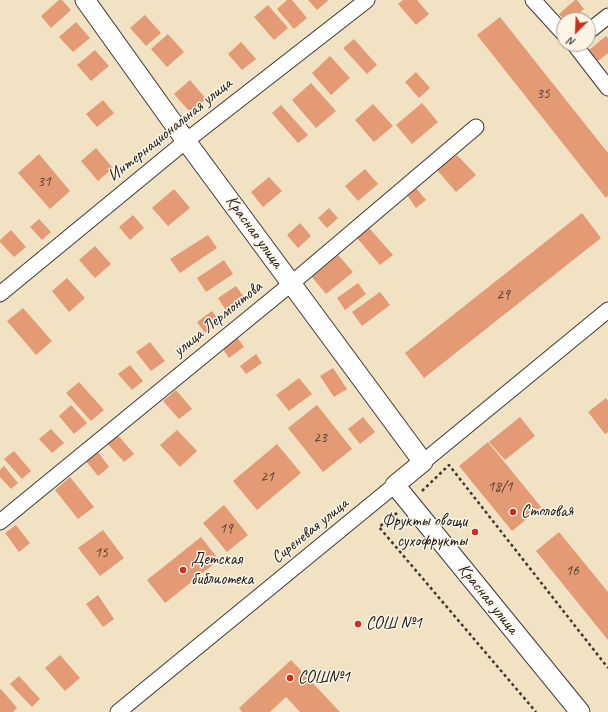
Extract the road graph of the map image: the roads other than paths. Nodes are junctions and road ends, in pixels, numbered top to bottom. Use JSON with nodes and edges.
{"nodes":[{"id":1,"x":85,"y":0,"type":"edge"},
{"id":2,"x":367,"y":0,"type":"edge"},
{"id":3,"x":533,"y":0,"type":"edge"},
{"id":4,"x":608,"y":16,"type":"edge"},
{"id":5,"x":556,"y":25,"type":"edge"},
{"id":6,"x":596,"y":26,"type":"edge"},
{"id":7,"x":580,"y":52,"type":"edge"},
{"id":8,"x":608,"y":88,"type":"edge"},
{"id":9,"x":476,"y":127,"type":"dead end"},
{"id":10,"x":186,"y":140,"type":"junction"},
{"id":11,"x":292,"y":283,"type":"junction"},
{"id":12,"x":0,"y":294,"type":"edge"},
{"id":13,"x":608,"y":310,"type":"edge"},
{"id":14,"x":423,"y":462,"type":"junction"},
{"id":15,"x":395,"y":485,"type":"junction"},
{"id":16,"x":0,"y":522,"type":"edge"},
{"id":17,"x":118,"y":712,"type":"edge"},
{"id":18,"x":580,"y":712,"type":"edge"}],
"edges":[{"from":1,"to":10,"type":"street","name":"Красная улица"},
{"from":2,"to":10,"type":"street","name":"Интернациональная улица"},
{"from":3,"to":5,"type":"street"},
{"from":4,"to":6,"type":"street"},
{"from":7,"to":8,"type":"street"},
{"from":9,"to":11,"type":"street","name":"улица Лермонтова"},
{"from":10,"to":11,"type":"street","name":"Красная улица"},
{"from":10,"to":12,"type":"street","name":"Интернациональная улица"},
{"from":11,"to":14,"type":"street","name":"Красная улица"},
{"from":11,"to":16,"type":"street","name":"улица Лермонтова"},
{"from":13,"to":14,"type":"street"},
{"from":14,"to":15,"type":"street"},
{"from":15,"to":17,"type":"street","name":"Сиреневая улица"},
{"from":15,"to":18,"type":"street","name":"Красная улица"}]}
